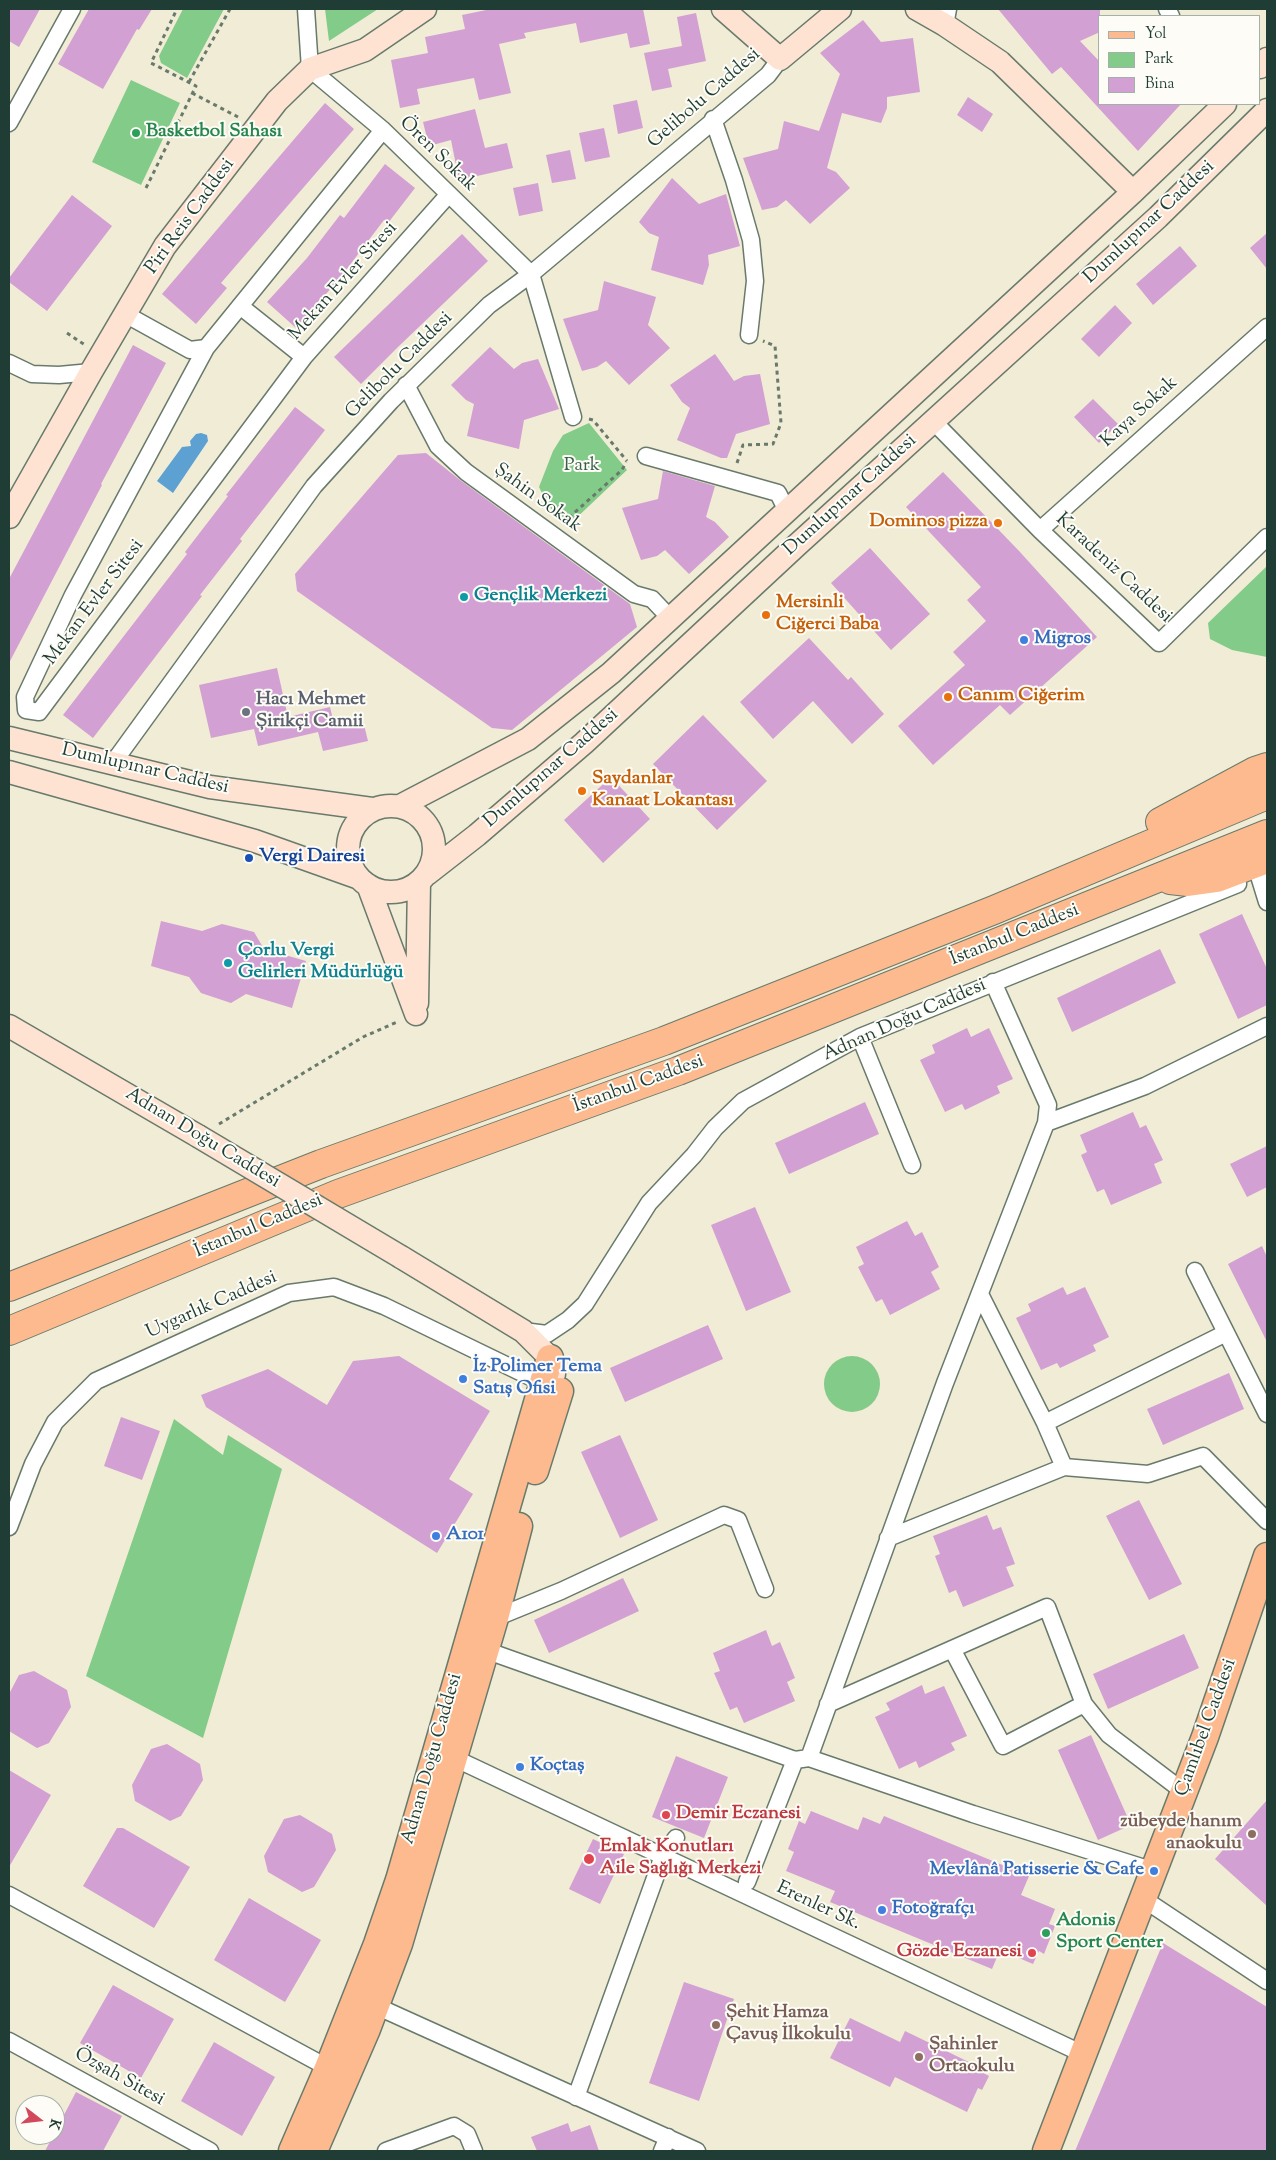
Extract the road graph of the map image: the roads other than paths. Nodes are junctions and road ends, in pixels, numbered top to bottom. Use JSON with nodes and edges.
{"nodes":[{"id":1,"x":72,"y":9,"type":"edge"},
{"id":2,"x":306,"y":9,"type":"edge"},
{"id":3,"x":425,"y":9,"type":"edge"},
{"id":4,"x":723,"y":9,"type":"edge"},
{"id":5,"x":840,"y":9,"type":"edge"},
{"id":6,"x":917,"y":9,"type":"edge"},
{"id":7,"x":947,"y":17,"type":"edge"},
{"id":8,"x":780,"y":59,"type":"junction"},
{"id":9,"x":310,"y":69,"type":"junction"},
{"id":10,"x":1219,"y":106,"type":"edge"},
{"id":11,"x":1267,"y":110,"type":"edge"},
{"id":12,"x":714,"y":119,"type":"junction"},
{"id":13,"x":9,"y":123,"type":"edge"},
{"id":14,"x":383,"y":130,"type":"junction"},
{"id":15,"x":1133,"y":192,"type":"junction"},
{"id":16,"x":449,"y":194,"type":"junction"},
{"id":17,"x":531,"y":274,"type":"junction"},
{"id":18,"x":240,"y":306,"type":"junction"},
{"id":19,"x":125,"y":314,"type":"junction"},
{"id":20,"x":1267,"y":327,"type":"edge"},
{"id":21,"x":749,"y":335,"type":"road end"},
{"id":22,"x":206,"y":348,"type":"junction"},
{"id":23,"x":304,"y":357,"type":"junction"},
{"id":24,"x":9,"y":363,"type":"edge"},
{"id":25,"x":91,"y":372,"type":"junction"},
{"id":26,"x":406,"y":385,"type":"junction"},
{"id":27,"x":573,"y":417,"type":"road end"},
{"id":28,"x":933,"y":421,"type":"junction"},
{"id":29,"x":646,"y":456,"type":"road end"},
{"id":30,"x":787,"y":511,"type":"junction"},
{"id":31,"x":9,"y":517,"type":"edge"},
{"id":32,"x":1040,"y":530,"type":"junction"},
{"id":33,"x":1267,"y":537,"type":"edge"},
{"id":34,"x":670,"y":618,"type":"junction"},
{"id":35,"x":9,"y":738,"type":"edge"},
{"id":36,"x":112,"y":763,"type":"junction"},
{"id":37,"x":1267,"y":766,"type":"edge"},
{"id":38,"x":9,"y":772,"type":"edge"},
{"id":39,"x":1261,"y":797,"type":"edge"},
{"id":40,"x":400,"y":806,"type":"junction"},
{"id":41,"x":372,"y":809,"type":"junction"},
{"id":42,"x":1267,"y":834,"type":"edge"},
{"id":43,"x":1133,"y":851,"type":"junction"},
{"id":44,"x":1264,"y":869,"type":"edge"},
{"id":45,"x":423,"y":878,"type":"junction"},
{"id":46,"x":1156,"y":879,"type":"junction"},
{"id":47,"x":363,"y":882,"type":"junction"},
{"id":48,"x":1267,"y":902,"type":"edge"},
{"id":49,"x":993,"y":982,"type":"junction"},
{"id":50,"x":9,"y":1026,"type":"edge"},
{"id":51,"x":1267,"y":1026,"type":"edge"},
{"id":52,"x":860,"y":1037,"type":"junction"},
{"id":53,"x":1046,"y":1123,"type":"junction"},
{"id":54,"x":912,"y":1165,"type":"dead end"},
{"id":55,"x":1195,"y":1270,"type":"dead end"},
{"id":56,"x":9,"y":1288,"type":"edge"},
{"id":57,"x":980,"y":1294,"type":"junction"},
{"id":58,"x":9,"y":1331,"type":"edge"},
{"id":59,"x":523,"y":1331,"type":"junction"},
{"id":60,"x":1226,"y":1333,"type":"junction"},
{"id":61,"x":550,"y":1358,"type":"joint"},
{"id":62,"x":551,"y":1387,"type":"junction"},
{"id":63,"x":1267,"y":1414,"type":"edge"},
{"id":64,"x":1045,"y":1423,"type":"junction"},
{"id":65,"x":1064,"y":1467,"type":"junction"},
{"id":66,"x":1267,"y":1521,"type":"edge"},
{"id":67,"x":9,"y":1527,"type":"edge"},
{"id":68,"x":888,"y":1538,"type":"junction"},
{"id":69,"x":1267,"y":1556,"type":"edge"},
{"id":70,"x":765,"y":1589,"type":"dead end"},
{"id":71,"x":495,"y":1618,"type":"junction"},
{"id":72,"x":952,"y":1649,"type":"junction"},
{"id":73,"x":485,"y":1650,"type":"junction"},
{"id":74,"x":828,"y":1704,"type":"junction"},
{"id":75,"x":1084,"y":1704,"type":"junction"},
{"id":76,"x":454,"y":1758,"type":"junction"},
{"id":77,"x":802,"y":1759,"type":"junction"},
{"id":78,"x":1184,"y":1792,"type":"junction"},
{"id":79,"x":676,"y":1838,"type":"dead end"},
{"id":80,"x":663,"y":1856,"type":"junction"},
{"id":81,"x":1154,"y":1871,"type":"junction"},
{"id":82,"x":747,"y":1882,"type":"dead end"},
{"id":83,"x":9,"y":1895,"type":"edge"},
{"id":84,"x":1142,"y":1898,"type":"junction"},
{"id":85,"x":1267,"y":1981,"type":"edge"},
{"id":86,"x":376,"y":2006,"type":"junction"},
{"id":87,"x":9,"y":2041,"type":"edge"},
{"id":88,"x":1083,"y":2054,"type":"junction"},
{"id":89,"x":337,"y":2073,"type":"junction"},
{"id":90,"x":576,"y":2098,"type":"junction"},
{"id":91,"x":665,"y":2144,"type":"edge"},
{"id":92,"x":210,"y":2151,"type":"edge"},
{"id":93,"x":292,"y":2151,"type":"edge"},
{"id":94,"x":314,"y":2151,"type":"edge"},
{"id":95,"x":386,"y":2151,"type":"edge"},
{"id":96,"x":474,"y":2151,"type":"edge"},
{"id":97,"x":697,"y":2151,"type":"edge"},
{"id":98,"x":1046,"y":2151,"type":"edge"}],
"edges":[{"from":1,"to":13,"type":"street"},
{"from":2,"to":9,"type":"street"},
{"from":3,"to":9,"type":"main road","name":"Piri Reis Caddesi"},
{"from":4,"to":8,"type":"main road"},
{"from":5,"to":8,"type":"main road"},
{"from":6,"to":7,"type":"main road"},
{"from":7,"to":15,"type":"main road"},
{"from":8,"to":12,"type":"street","name":"Gelibolu Caddesi"},
{"from":9,"to":14,"type":"street","name":"Ören Sokak"},
{"from":9,"to":19,"type":"main road","name":"Piri Reis Caddesi"},
{"from":10,"to":15,"type":"main road","name":"Dumlupınar Caddesi"},
{"from":11,"to":28,"type":"main road","name":"Dumlupınar Caddesi"},
{"from":12,"to":17,"type":"street","name":"Gelibolu Caddesi"},
{"from":12,"to":21,"type":"street"},
{"from":14,"to":16,"type":"street","name":"Ören Sokak"},
{"from":14,"to":18,"type":"street"},
{"from":15,"to":30,"type":"main road","name":"Dumlupınar Caddesi"},
{"from":16,"to":17,"type":"street","name":"Ören Sokak"},
{"from":16,"to":23,"type":"street","name":"Mekan Evler Sitesi"},
{"from":17,"to":26,"type":"street","name":"Gelibolu Caddesi"},
{"from":17,"to":27,"type":"street"},
{"from":18,"to":22,"type":"street"},
{"from":18,"to":23,"type":"street"},
{"from":19,"to":22,"type":"street"},
{"from":19,"to":25,"type":"main road","name":"Piri Reis Caddesi"},
{"from":20,"to":32,"type":"street","name":"Kaya Sokak"},
{"from":22,"to":23,"type":"street","name":"Mekan Evler Sitesi"},
{"from":24,"to":25,"type":"street"},
{"from":25,"to":31,"type":"main road","name":"Piri Reis Caddesi"},
{"from":26,"to":34,"type":"street","name":"Şahin Sokak"},
{"from":26,"to":36,"type":"street","name":"Gelibolu Caddesi"},
{"from":28,"to":32,"type":"street","name":"Karadeniz Caddesi"},
{"from":28,"to":45,"type":"main road","name":"Dumlupınar Caddesi"},
{"from":29,"to":30,"type":"street"},
{"from":30,"to":34,"type":"main road","name":"Dumlupınar Caddesi"},
{"from":32,"to":33,"type":"street","name":"Karadeniz Caddesi"},
{"from":34,"to":40,"type":"main road","name":"Dumlupınar Caddesi"},
{"from":35,"to":36,"type":"main road","name":"Dumlupınar Caddesi"},
{"from":36,"to":41,"type":"main road","name":"Dumlupınar Caddesi"},
{"from":37,"to":43,"type":"highway"},
{"from":38,"to":47,"type":"main road","name":"Dumlupınar Caddesi"},
{"from":39,"to":43,"type":"highway","name":"İstanbul Caddesi"},
{"from":40,"to":41,"type":"main road"},
{"from":40,"to":45,"type":"main road"},
{"from":41,"to":47,"type":"main road"},
{"from":42,"to":46,"type":"highway","name":"İstanbul Caddesi"},
{"from":43,"to":56,"type":"highway","name":"İstanbul Caddesi"},
{"from":44,"to":46,"type":"highway"},
{"from":44,"to":48,"type":"street"},
{"from":44,"to":49,"type":"street","name":"Adnan Doğu Caddesi"},
{"from":45,"to":47,"type":"main road"},
{"from":45,"to":47,"type":"main road"},
{"from":46,"to":58,"type":"highway","name":"İstanbul Caddesi"},
{"from":49,"to":52,"type":"street","name":"Adnan Doğu Caddesi"},
{"from":49,"to":53,"type":"street"},
{"from":50,"to":59,"type":"main road","name":"Adnan Doğu Caddesi","bridge":true},
{"from":51,"to":53,"type":"street"},
{"from":52,"to":54,"type":"street"},
{"from":52,"to":59,"type":"street","name":"Adnan Doğu Caddesi"},
{"from":53,"to":57,"type":"street"},
{"from":55,"to":60,"type":"street"},
{"from":57,"to":64,"type":"street"},
{"from":57,"to":68,"type":"street"},
{"from":59,"to":61,"type":"main road","name":"Adnan Doğu Caddesi"},
{"from":60,"to":63,"type":"street"},
{"from":60,"to":64,"type":"street"},
{"from":61,"to":62,"type":"main road","name":"Adnan Doğu Caddesi"},
{"from":62,"to":67,"type":"street","name":"Uygarlık Caddesi"},
{"from":62,"to":71,"type":"main road","name":"Adnan Doğu Caddesi"},
{"from":62,"to":89,"type":"main road","name":"Adnan Doğu Caddesi"},
{"from":64,"to":65,"type":"street"},
{"from":65,"to":66,"type":"street"},
{"from":65,"to":68,"type":"street"},
{"from":68,"to":74,"type":"street"},
{"from":69,"to":78,"type":"main road","name":"Çamlıbel Caddesi"},
{"from":70,"to":71,"type":"street"},
{"from":71,"to":73,"type":"main road","name":"Adnan Doğu Caddesi"},
{"from":72,"to":74,"type":"street"},
{"from":72,"to":75,"type":"street"},
{"from":72,"to":75,"type":"street"},
{"from":73,"to":76,"type":"main road","name":"Adnan Doğu Caddesi"},
{"from":73,"to":77,"type":"street"},
{"from":74,"to":77,"type":"street"},
{"from":75,"to":78,"type":"street"},
{"from":76,"to":80,"type":"street","name":"Erenler Sk."},
{"from":76,"to":86,"type":"main road","name":"Adnan Doğu Caddesi"},
{"from":77,"to":81,"type":"street"},
{"from":77,"to":82,"type":"street"},
{"from":78,"to":81,"type":"main road","name":"Çamlıbel Caddesi"},
{"from":79,"to":80,"type":"street"},
{"from":80,"to":88,"type":"street","name":"Erenler Sk."},
{"from":80,"to":90,"type":"street"},
{"from":81,"to":84,"type":"main road","name":"Çamlıbel Caddesi"},
{"from":83,"to":89,"type":"street"},
{"from":84,"to":85,"type":"street"},
{"from":84,"to":88,"type":"main road","name":"Çamlıbel Caddesi"},
{"from":86,"to":89,"type":"main road","name":"Adnan Doğu Caddesi"},
{"from":86,"to":90,"type":"street"},
{"from":87,"to":92,"type":"street","name":"Özşah Sitesi"},
{"from":88,"to":98,"type":"main road","name":"Çamlıbel Caddesi"},
{"from":89,"to":93,"type":"main road","name":"Adnan Doğu Caddesi"},
{"from":89,"to":94,"type":"main road","name":"Adnan Doğu Caddesi"},
{"from":90,"to":91,"type":"street"},
{"from":91,"to":97,"type":"street"},
{"from":95,"to":96,"type":"street"}]}
